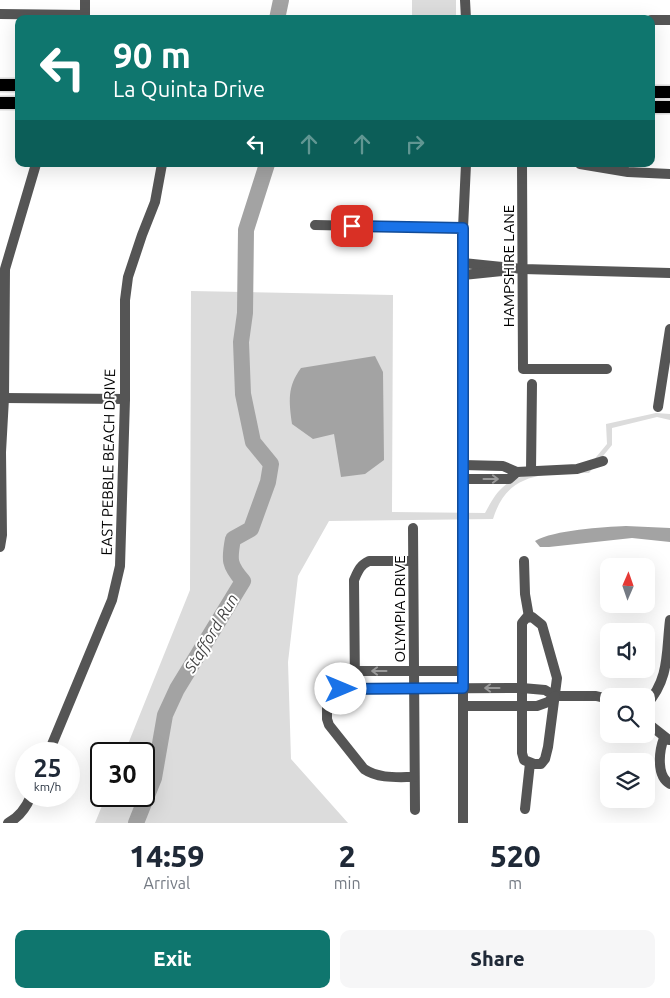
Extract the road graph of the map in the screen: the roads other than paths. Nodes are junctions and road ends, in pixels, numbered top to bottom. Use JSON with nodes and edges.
{"nodes":[{"id":1,"x":85,"y":0,"type":"edge"},
{"id":2,"x":465,"y":0,"type":"edge"},
{"id":3,"x":0,"y":14,"type":"edge"},
{"id":4,"x":28,"y":15,"type":"edge"},
{"id":5,"x":85,"y":15,"type":"edge"},
{"id":6,"x":466,"y":15,"type":"edge"},
{"id":7,"x":655,"y":20,"type":"edge"},
{"id":8,"x":670,"y":20,"type":"edge"},
{"id":9,"x":0,"y":85,"type":"edge"},
{"id":10,"x":15,"y":85,"type":"edge"},
{"id":11,"x":655,"y":92,"type":"edge"},
{"id":12,"x":670,"y":92,"type":"edge"},
{"id":13,"x":0,"y":103,"type":"edge"},
{"id":14,"x":15,"y":103,"type":"edge"},
{"id":15,"x":655,"y":107,"type":"edge"},
{"id":16,"x":670,"y":107,"type":"edge"},
{"id":17,"x":35,"y":167,"type":"edge"},
{"id":18,"x":161,"y":167,"type":"edge"},
{"id":19,"x":466,"y":167,"type":"edge"},
{"id":20,"x":522,"y":167,"type":"edge"},
{"id":21,"x":598,"y":167,"type":"edge"},
{"id":22,"x":670,"y":174,"type":"edge"},
{"id":23,"x":315,"y":224,"type":"dead end"},
{"id":24,"x":463,"y":228,"type":"junction"},
{"id":25,"x":463,"y":263,"type":"junction"},
{"id":26,"x":523,"y":269,"type":"junction"},
{"id":27,"x":670,"y":273,"type":"edge"},
{"id":28,"x":463,"y":275,"type":"junction"},
{"id":29,"x":670,"y":329,"type":"edge"},
{"id":30,"x":2,"y":332,"type":"edge"},
{"id":31,"x":667,"y":364,"type":"edge"},
{"id":32,"x":607,"y":369,"type":"dead end"},
{"id":33,"x":532,"y":384,"type":"dead end"},
{"id":34,"x":4,"y":398,"type":"junction"},
{"id":35,"x":125,"y":399,"type":"junction"},
{"id":36,"x":658,"y":406,"type":"dead end"},
{"id":37,"x":0,"y":452,"type":"edge"},
{"id":38,"x":603,"y":461,"type":"dead end"},
{"id":39,"x":463,"y":465,"type":"junction"},
{"id":40,"x":531,"y":471,"type":"junction"},
{"id":41,"x":518,"y":472,"type":"junction"},
{"id":42,"x":462,"y":480,"type":"junction"},
{"id":43,"x":413,"y":528,"type":"dead end"},
{"id":44,"x":0,"y":547,"type":"edge"},
{"id":45,"x":413,"y":561,"type":"junction"},
{"id":46,"x":524,"y":562,"type":"dead end"},
{"id":47,"x":531,"y":617,"type":"junction"},
{"id":48,"x":670,"y":620,"type":"edge"},
{"id":49,"x":668,"y":670,"type":"edge"},
{"id":50,"x":355,"y":671,"type":"junction"},
{"id":51,"x":462,"y":671,"type":"junction"},
{"id":52,"x":414,"y":672,"type":"junction"},
{"id":53,"x":414,"y":688,"type":"junction"},
{"id":54,"x":463,"y":688,"type":"junction"},
{"id":55,"x":522,"y":688,"type":"junction"},
{"id":56,"x":327,"y":689,"type":"junction"},
{"id":57,"x":355,"y":689,"type":"junction"},
{"id":58,"x":655,"y":692,"type":"edge"},
{"id":59,"x":555,"y":696,"type":"junction"},
{"id":60,"x":600,"y":697,"type":"edge"},
{"id":61,"x":463,"y":706,"type":"junction"},
{"id":62,"x":522,"y":706,"type":"junction"},
{"id":63,"x":655,"y":730,"type":"edge"},
{"id":64,"x":667,"y":740,"type":"edge"},
{"id":65,"x":53,"y":742,"type":"edge"},
{"id":66,"x":530,"y":763,"type":"junction"},
{"id":67,"x":414,"y":777,"type":"junction"},
{"id":68,"x":670,"y":784,"type":"edge"},
{"id":69,"x":26,"y":807,"type":"edge"},
{"id":70,"x":525,"y":809,"type":"dead end"},
{"id":71,"x":415,"y":810,"type":"dead end"},
{"id":72,"x":8,"y":823,"type":"edge"},
{"id":73,"x":463,"y":823,"type":"edge"}],
"edges":[{"from":1,"to":5,"type":"street"},
{"from":2,"to":6,"type":"street"},
{"from":3,"to":4,"type":"street"},
{"from":7,"to":8,"type":"street"},
{"from":9,"to":10,"type":"main road"},
{"from":11,"to":12,"type":"main road"},
{"from":13,"to":14,"type":"main road"},
{"from":15,"to":16,"type":"main road"},
{"from":17,"to":30,"type":"street"},
{"from":18,"to":35,"type":"street","name":"EAST PEBBLE BEACH DRIVE"},
{"from":19,"to":24,"type":"street"},
{"from":20,"to":26,"type":"street","name":"HAMPSHIRE LANE"},
{"from":21,"to":22,"type":"street"},
{"from":23,"to":24,"type":"street"},
{"from":24,"to":25,"type":"street"},
{"from":25,"to":26,"type":"street"},
{"from":25,"to":28,"type":"street"},
{"from":26,"to":27,"type":"street"},
{"from":26,"to":28,"type":"street"},
{"from":26,"to":32,"type":"street","name":"HAMPSHIRE LANE"},
{"from":28,"to":39,"type":"street"},
{"from":29,"to":31,"type":"street"},
{"from":30,"to":34,"type":"street"},
{"from":31,"to":36,"type":"street"},
{"from":33,"to":40,"type":"street"},
{"from":34,"to":35,"type":"street"},
{"from":34,"to":37,"type":"street"},
{"from":35,"to":65,"type":"street","name":"EAST PEBBLE BEACH DRIVE"},
{"from":37,"to":44,"type":"street"},
{"from":38,"to":40,"type":"street"},
{"from":39,"to":41,"type":"street"},
{"from":39,"to":42,"type":"street"},
{"from":40,"to":41,"type":"street"},
{"from":42,"to":41,"type":"street","one_way":true},
{"from":42,"to":51,"type":"street"},
{"from":43,"to":45,"type":"street","name":"OLYMPIA DRIVE"},
{"from":45,"to":50,"type":"street"},
{"from":45,"to":52,"type":"street","name":"OLYMPIA DRIVE"},
{"from":46,"to":47,"type":"street"},
{"from":47,"to":55,"type":"street"},
{"from":47,"to":59,"type":"street"},
{"from":48,"to":49,"type":"street"},
{"from":49,"to":58,"type":"street"},
{"from":52,"to":50,"type":"street","one_way":true},
{"from":50,"to":56,"type":"street"},
{"from":50,"to":57,"type":"street"},
{"from":51,"to":52,"type":"street"},
{"from":51,"to":54,"type":"street"},
{"from":52,"to":53,"type":"street","name":"OLYMPIA DRIVE"},
{"from":53,"to":54,"type":"street"},
{"from":53,"to":57,"type":"street"},
{"from":53,"to":67,"type":"street","name":"OLYMPIA DRIVE"},
{"from":55,"to":54,"type":"street","one_way":true},
{"from":54,"to":61,"type":"street"},
{"from":55,"to":59,"type":"street"},
{"from":55,"to":62,"type":"street"},
{"from":56,"to":57,"type":"street"},
{"from":56,"to":67,"type":"street"},
{"from":59,"to":60,"type":"street"},
{"from":59,"to":62,"type":"street"},
{"from":59,"to":66,"type":"street"},
{"from":61,"to":62,"type":"street"},
{"from":61,"to":73,"type":"street"},
{"from":62,"to":66,"type":"street"},
{"from":63,"to":64,"type":"street"},
{"from":64,"to":68,"type":"street"},
{"from":66,"to":70,"type":"street"},
{"from":67,"to":71,"type":"street","name":"OLYMPIA DRIVE"},
{"from":69,"to":72,"type":"street"}]}
